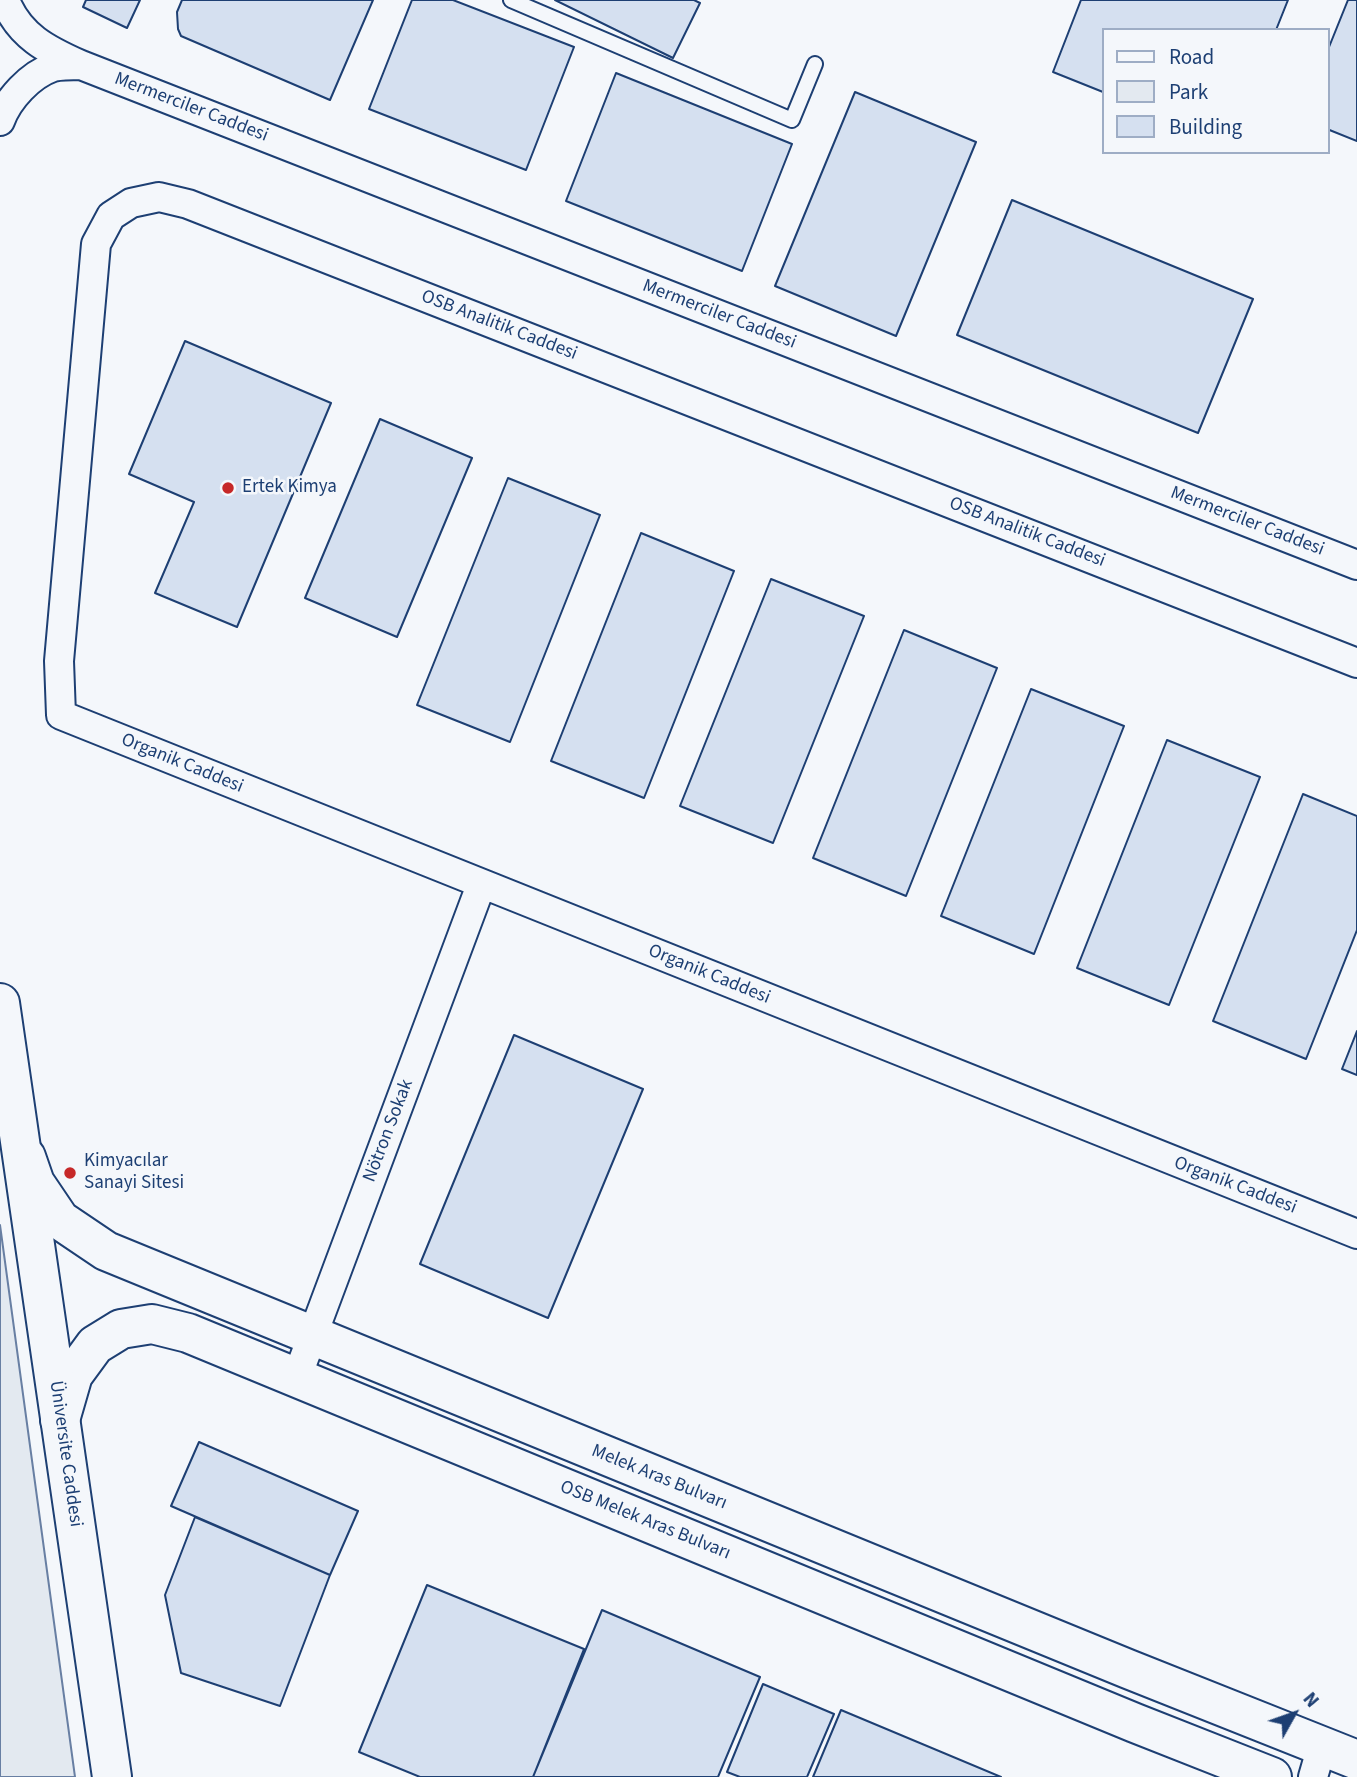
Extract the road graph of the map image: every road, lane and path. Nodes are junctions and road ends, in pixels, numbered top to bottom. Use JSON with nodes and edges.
{"nodes":[{"id":1,"x":5,"y":0,"type":"edge"},
{"id":2,"x":511,"y":0,"type":"edge"},
{"id":3,"x":815,"y":64,"type":"dead end"},
{"id":4,"x":81,"y":65,"type":"junction"},
{"id":5,"x":0,"y":121,"type":"edge"},
{"id":6,"x":1357,"y":565,"type":"edge"},
{"id":7,"x":1357,"y":663,"type":"edge"},
{"id":8,"x":61,"y":715,"type":"joint"},
{"id":9,"x":481,"y":885,"type":"junction"},
{"id":10,"x":0,"y":1003,"type":"edge"},
{"id":11,"x":17,"y":1130,"type":"junction"},
{"id":12,"x":1357,"y":1234,"type":"edge"},
{"id":13,"x":313,"y":1334,"type":"junction"},
{"id":14,"x":297,"y":1377,"type":"junction"},
{"id":15,"x":60,"y":1420,"type":"junction"},
{"id":16,"x":1357,"y":1760,"type":"edge"},
{"id":17,"x":1317,"y":1762,"type":"edge"},
{"id":18,"x":112,"y":1777,"type":"edge"},
{"id":19,"x":1272,"y":1777,"type":"edge"}],
"edges":[{"from":1,"to":4,"type":"street","name":"Mermerciler Caddesi"},
{"from":2,"to":3,"type":"lane"},
{"from":4,"to":5,"type":"street"},
{"from":4,"to":6,"type":"street","name":"Mermerciler Caddesi"},
{"from":7,"to":8,"type":"street","name":"OSB Analitik Caddesi"},
{"from":8,"to":9,"type":"street","name":"Organik Caddesi"},
{"from":9,"to":12,"type":"street","name":"Organik Caddesi"},
{"from":9,"to":13,"type":"street","name":"Nötron Sokak"},
{"from":10,"to":11,"type":"street"},
{"from":11,"to":13,"type":"street","name":"Melek Aras Bulvarı"},
{"from":11,"to":15,"type":"street","name":"Üniversite Caddesi"},
{"from":13,"to":14,"type":"street","name":"Nötron Sokak"},
{"from":13,"to":17,"type":"street","name":"Melek Aras Bulvarı"},
{"from":14,"to":15,"type":"street","name":"OSB Melek Aras Bulvarı"},
{"from":14,"to":19,"type":"street","name":"OSB Melek Aras Bulvarı"},
{"from":15,"to":18,"type":"street","name":"Üniversite Caddesi"},
{"from":16,"to":17,"type":"street","name":"Melek Aras Bulvarı"}]}
